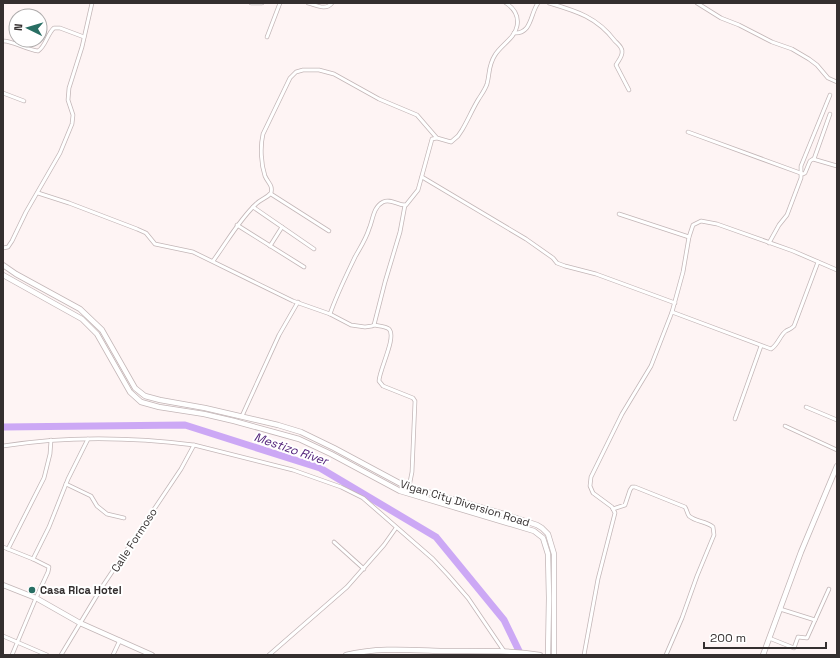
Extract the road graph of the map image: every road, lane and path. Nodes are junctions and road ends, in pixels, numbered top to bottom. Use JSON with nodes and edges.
{"nodes":[{"id":1,"x":92,"y":3,"type":"edge"},
{"id":2,"x":251,"y":3,"type":"edge"},
{"id":3,"x":262,"y":3,"type":"edge"},
{"id":4,"x":280,"y":3,"type":"edge"},
{"id":5,"x":308,"y":3,"type":"edge"},
{"id":6,"x":332,"y":3,"type":"edge"},
{"id":7,"x":506,"y":3,"type":"edge"},
{"id":8,"x":538,"y":3,"type":"edge"},
{"id":9,"x":549,"y":3,"type":"edge"},
{"id":10,"x":697,"y":3,"type":"edge"},
{"id":11,"x":514,"y":34,"type":"junction"},
{"id":12,"x":267,"y":36,"type":"dead end"},
{"id":13,"x":84,"y":37,"type":"junction"},
{"id":14,"x":3,"y":41,"type":"edge"},
{"id":15,"x":837,"y":82,"type":"edge"},
{"id":16,"x":629,"y":90,"type":"dead end"},
{"id":17,"x":3,"y":93,"type":"edge"},
{"id":18,"x":830,"y":95,"type":"dead end"},
{"id":19,"x":24,"y":101,"type":"dead end"},
{"id":20,"x":830,"y":114,"type":"dead end"},
{"id":21,"x":688,"y":132,"type":"dead end"},
{"id":22,"x":436,"y":137,"type":"junction"},
{"id":23,"x":814,"y":159,"type":"junction"},
{"id":24,"x":837,"y":166,"type":"edge"},
{"id":25,"x":801,"y":173,"type":"junction"},
{"id":26,"x":422,"y":177,"type":"junction"},
{"id":27,"x":38,"y":193,"type":"junction"},
{"id":28,"x":271,"y":194,"type":"junction"},
{"id":29,"x":405,"y":205,"type":"junction"},
{"id":30,"x":253,"y":207,"type":"junction"},
{"id":31,"x":619,"y":214,"type":"dead end"},
{"id":32,"x":237,"y":225,"type":"junction"},
{"id":33,"x":282,"y":227,"type":"junction"},
{"id":34,"x":329,"y":231,"type":"dead end"},
{"id":35,"x":689,"y":237,"type":"junction"},
{"id":36,"x":769,"y":243,"type":"junction"},
{"id":37,"x":270,"y":246,"type":"junction"},
{"id":38,"x":3,"y":248,"type":"edge"},
{"id":39,"x":314,"y":249,"type":"dead end"},
{"id":40,"x":213,"y":261,"type":"junction"},
{"id":41,"x":818,"y":262,"type":"junction"},
{"id":42,"x":3,"y":266,"type":"edge"},
{"id":43,"x":304,"y":268,"type":"dead end"},
{"id":44,"x":837,"y":270,"type":"edge"},
{"id":45,"x":3,"y":275,"type":"edge"},
{"id":46,"x":298,"y":302,"type":"junction"},
{"id":47,"x":675,"y":302,"type":"junction"},
{"id":48,"x":672,"y":312,"type":"junction"},
{"id":49,"x":330,"y":314,"type":"junction"},
{"id":50,"x":374,"y":325,"type":"junction"},
{"id":51,"x":761,"y":346,"type":"junction"},
{"id":52,"x":806,"y":407,"type":"dead end"},
{"id":53,"x":235,"y":415,"type":"junction"},
{"id":54,"x":242,"y":416,"type":"junction"},
{"id":55,"x":735,"y":419,"type":"dead end"},
{"id":56,"x":837,"y":420,"type":"edge"},
{"id":57,"x":234,"y":421,"type":"junction"},
{"id":58,"x":785,"y":426,"type":"dead end"},
{"id":59,"x":88,"y":439,"type":"junction"},
{"id":60,"x":51,"y":440,"type":"junction"},
{"id":61,"x":194,"y":445,"type":"junction"},
{"id":62,"x":3,"y":446,"type":"edge"},
{"id":63,"x":837,"y":450,"type":"edge"},
{"id":64,"x":836,"y":469,"type":"edge"},
{"id":65,"x":66,"y":484,"type":"junction"},
{"id":66,"x":409,"y":487,"type":"junction"},
{"id":67,"x":480,"y":507,"type":"junction"},
{"id":68,"x":614,"y":509,"type":"junction"},
{"id":69,"x":478,"y":514,"type":"junction"},
{"id":70,"x":124,"y":518,"type":"dead end"},
{"id":71,"x":396,"y":528,"type":"junction"},
{"id":72,"x":334,"y":542,"type":"dead end"},
{"id":73,"x":3,"y":547,"type":"edge"},
{"id":74,"x":8,"y":549,"type":"junction"},
{"id":75,"x":33,"y":559,"type":"junction"},
{"id":76,"x":364,"y":569,"type":"junction"},
{"id":77,"x":3,"y":585,"type":"edge"},
{"id":78,"x":829,"y":589,"type":"dead end"},
{"id":79,"x":36,"y":598,"type":"junction"},
{"id":80,"x":780,"y":609,"type":"junction"},
{"id":81,"x":815,"y":620,"type":"junction"},
{"id":82,"x":80,"y":623,"type":"junction"},
{"id":83,"x":3,"y":636,"type":"edge"},
{"id":84,"x":769,"y":638,"type":"junction"},
{"id":85,"x":120,"y":640,"type":"junction"},
{"id":86,"x":18,"y":642,"type":"junction"},
{"id":87,"x":549,"y":643,"type":"junction"},
{"id":88,"x":506,"y":651,"type":"junction"},
{"id":89,"x":12,"y":655,"type":"edge"},
{"id":90,"x":48,"y":655,"type":"edge"},
{"id":91,"x":61,"y":655,"type":"edge"},
{"id":92,"x":113,"y":655,"type":"edge"},
{"id":93,"x":152,"y":655,"type":"edge"},
{"id":94,"x":269,"y":655,"type":"edge"},
{"id":95,"x":346,"y":655,"type":"edge"},
{"id":96,"x":540,"y":655,"type":"edge"},
{"id":97,"x":548,"y":655,"type":"edge"},
{"id":98,"x":555,"y":655,"type":"edge"},
{"id":99,"x":584,"y":655,"type":"edge"},
{"id":100,"x":666,"y":655,"type":"edge"},
{"id":101,"x":763,"y":655,"type":"edge"}],
"edges":[{"from":1,"to":13,"type":"street"},
{"from":2,"to":3,"type":"street"},
{"from":4,"to":12,"type":"street"},
{"from":5,"to":6,"type":"street"},
{"from":7,"to":11,"type":"street"},
{"from":8,"to":11,"type":"street"},
{"from":9,"to":16,"type":"street"},
{"from":10,"to":15,"type":"street"},
{"from":11,"to":22,"type":"street"},
{"from":13,"to":14,"type":"street"},
{"from":13,"to":27,"type":"street"},
{"from":17,"to":19,"type":"street"},
{"from":18,"to":25,"type":"street"},
{"from":20,"to":23,"type":"street"},
{"from":21,"to":25,"type":"street"},
{"from":22,"to":26,"type":"street"},
{"from":22,"to":28,"type":"street"},
{"from":23,"to":24,"type":"street"},
{"from":23,"to":25,"type":"street"},
{"from":25,"to":36,"type":"street"},
{"from":26,"to":29,"type":"street"},
{"from":26,"to":47,"type":"street"},
{"from":27,"to":38,"type":"street"},
{"from":27,"to":40,"type":"street"},
{"from":28,"to":30,"type":"street"},
{"from":28,"to":34,"type":"street"},
{"from":29,"to":49,"type":"street"},
{"from":29,"to":50,"type":"street"},
{"from":30,"to":32,"type":"street"},
{"from":30,"to":33,"type":"street"},
{"from":31,"to":35,"type":"street"},
{"from":32,"to":37,"type":"street"},
{"from":32,"to":40,"type":"street"},
{"from":33,"to":37,"type":"street"},
{"from":33,"to":39,"type":"street"},
{"from":35,"to":36,"type":"street"},
{"from":35,"to":47,"type":"street"},
{"from":36,"to":41,"type":"street"},
{"from":37,"to":43,"type":"street"},
{"from":40,"to":46,"type":"street"},
{"from":41,"to":44,"type":"street"},
{"from":41,"to":51,"type":"street"},
{"from":42,"to":53,"type":"main road","name":"Vigan City Diversion Road"},
{"from":45,"to":57,"type":"main road","name":"Vigan City Diversion Road"},
{"from":46,"to":49,"type":"street"},
{"from":46,"to":54,"type":"street"},
{"from":47,"to":48,"type":"street"},
{"from":48,"to":51,"type":"street"},
{"from":48,"to":68,"type":"street"},
{"from":49,"to":50,"type":"street"},
{"from":50,"to":66,"type":"street"},
{"from":51,"to":55,"type":"street"},
{"from":52,"to":56,"type":"street"},
{"from":53,"to":54,"type":"main road","name":"Vigan City Diversion Road"},
{"from":53,"to":57,"type":"main road"},
{"from":54,"to":66,"type":"main road","name":"Vigan City Diversion Road"},
{"from":57,"to":69,"type":"main road","name":"Vigan City Diversion Road"},
{"from":58,"to":63,"type":"street"},
{"from":59,"to":60,"type":"street"},
{"from":59,"to":61,"type":"street"},
{"from":59,"to":65,"type":"street"},
{"from":60,"to":62,"type":"street"},
{"from":60,"to":74,"type":"street"},
{"from":61,"to":71,"type":"street"},
{"from":61,"to":82,"type":"street","name":"Calle Formoso"},
{"from":64,"to":80,"type":"main road"},
{"from":65,"to":70,"type":"street"},
{"from":65,"to":75,"type":"street"},
{"from":66,"to":67,"type":"main road","name":"Vigan City Diversion Road"},
{"from":67,"to":69,"type":"main road"},
{"from":67,"to":98,"type":"main road","name":"Vigan City Diversion Road"},
{"from":68,"to":99,"type":"street"},
{"from":68,"to":100,"type":"street"},
{"from":69,"to":87,"type":"main road","name":"Vigan City Diversion Road"},
{"from":71,"to":76,"type":"street"},
{"from":71,"to":88,"type":"street"},
{"from":72,"to":76,"type":"street"},
{"from":73,"to":74,"type":"street"},
{"from":74,"to":75,"type":"street"},
{"from":75,"to":79,"type":"street"},
{"from":76,"to":94,"type":"street"},
{"from":77,"to":79,"type":"main road"},
{"from":78,"to":81,"type":"street"},
{"from":79,"to":82,"type":"main road"},
{"from":79,"to":86,"type":"street"},
{"from":80,"to":81,"type":"street"},
{"from":80,"to":84,"type":"main road"},
{"from":81,"to":84,"type":"street"},
{"from":82,"to":85,"type":"main road"},
{"from":82,"to":91,"type":"street","name":"Calle Formoso"},
{"from":83,"to":86,"type":"street"},
{"from":84,"to":101,"type":"main road"},
{"from":85,"to":92,"type":"street"},
{"from":85,"to":93,"type":"main road"},
{"from":86,"to":89,"type":"street"},
{"from":86,"to":90,"type":"street"},
{"from":87,"to":96,"type":"main road"},
{"from":87,"to":97,"type":"main road","name":"Vigan City Diversion Road"},
{"from":88,"to":95,"type":"main road"},
{"from":88,"to":96,"type":"main road"}]}
